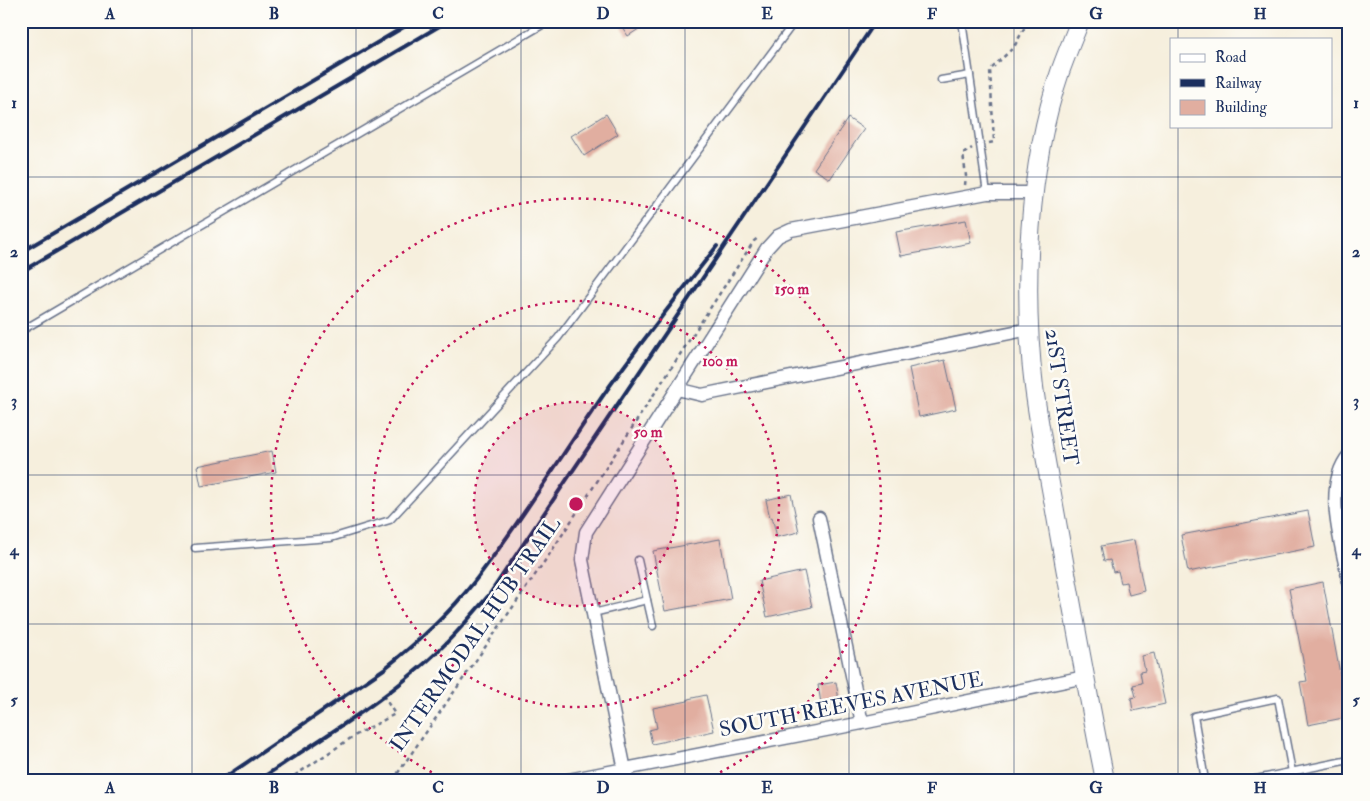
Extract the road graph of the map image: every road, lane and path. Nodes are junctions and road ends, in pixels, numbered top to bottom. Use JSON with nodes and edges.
{"nodes":[{"id":1,"x":549,"y":21,"type":"edge"},
{"id":2,"x":795,"y":21,"type":"edge"},
{"id":3,"x":962,"y":21,"type":"edge"},
{"id":4,"x":1028,"y":21,"type":"edge"},
{"id":5,"x":1080,"y":21,"type":"edge"},
{"id":6,"x":970,"y":75,"type":"junction"},
{"id":7,"x":941,"y":80,"type":"dead end"},
{"id":8,"x":994,"y":142,"type":"dead end"},
{"id":9,"x":974,"y":147,"type":"dead end"},
{"id":10,"x":987,"y":193,"type":"junction"},
{"id":11,"x":1034,"y":193,"type":"junction"},
{"id":12,"x":964,"y":197,"type":"junction"},
{"id":13,"x":760,"y":237,"type":"dead end"},
{"id":14,"x":1029,"y":329,"type":"junction"},
{"id":15,"x":21,"y":331,"type":"edge"},
{"id":16,"x":677,"y":389,"type":"junction"},
{"id":17,"x":1349,"y":455,"type":"edge"},
{"id":18,"x":819,"y":518,"type":"dead end"},
{"id":19,"x":195,"y":548,"type":"dead end"},
{"id":20,"x":638,"y":560,"type":"dead end"},
{"id":21,"x":1349,"y":582,"type":"edge"},
{"id":22,"x":647,"y":600,"type":"junction"},
{"id":23,"x":593,"y":613,"type":"junction"},
{"id":24,"x":653,"y":626,"type":"dead end"},
{"id":25,"x":1084,"y":677,"type":"junction"},
{"id":26,"x":382,"y":694,"type":"dead end"},
{"id":27,"x":862,"y":723,"type":"junction"},
{"id":28,"x":1349,"y":760,"type":"edge"},
{"id":29,"x":1292,"y":772,"type":"junction"},
{"id":30,"x":625,"y":774,"type":"edge"},
{"id":31,"x":288,"y":780,"type":"edge"},
{"id":32,"x":393,"y":780,"type":"edge"},
{"id":33,"x":568,"y":780,"type":"edge"},
{"id":34,"x":1105,"y":780,"type":"edge"},
{"id":35,"x":1205,"y":780,"type":"edge"},
{"id":36,"x":1251,"y":780,"type":"edge"}],
"edges":[{"from":1,"to":15,"type":"lane"},
{"from":2,"to":19,"type":"lane"},
{"from":3,"to":6,"type":"lane"},
{"from":4,"to":8,"type":"path"},
{"from":5,"to":11,"type":"main road","name":"21ST STREET"},
{"from":6,"to":7,"type":"lane"},
{"from":6,"to":10,"type":"lane"},
{"from":9,"to":12,"type":"path"},
{"from":10,"to":11,"type":"street"},
{"from":10,"to":12,"type":"street"},
{"from":11,"to":14,"type":"main road","name":"21ST STREET"},
{"from":12,"to":16,"type":"street"},
{"from":13,"to":32,"type":"path","name":"INTERMODAL HUB TRAIL"},
{"from":14,"to":16,"type":"street"},
{"from":14,"to":25,"type":"main road","name":"21ST STREET"},
{"from":16,"to":23,"type":"street"},
{"from":17,"to":21,"type":"street"},
{"from":18,"to":27,"type":"street"},
{"from":20,"to":22,"type":"lane"},
{"from":22,"to":23,"type":"lane"},
{"from":22,"to":24,"type":"lane"},
{"from":23,"to":30,"type":"street"},
{"from":25,"to":27,"type":"street","name":"SOUTH REEVES AVENUE"},
{"from":25,"to":34,"type":"main road","name":"21ST STREET"},
{"from":26,"to":31,"type":"path"},
{"from":27,"to":30,"type":"street","name":"SOUTH REEVES AVENUE"},
{"from":28,"to":29,"type":"lane"},
{"from":29,"to":35,"type":"lane"},
{"from":29,"to":36,"type":"lane"},
{"from":30,"to":33,"type":"street","name":"SOUTH REEVES AVENUE"}]}
